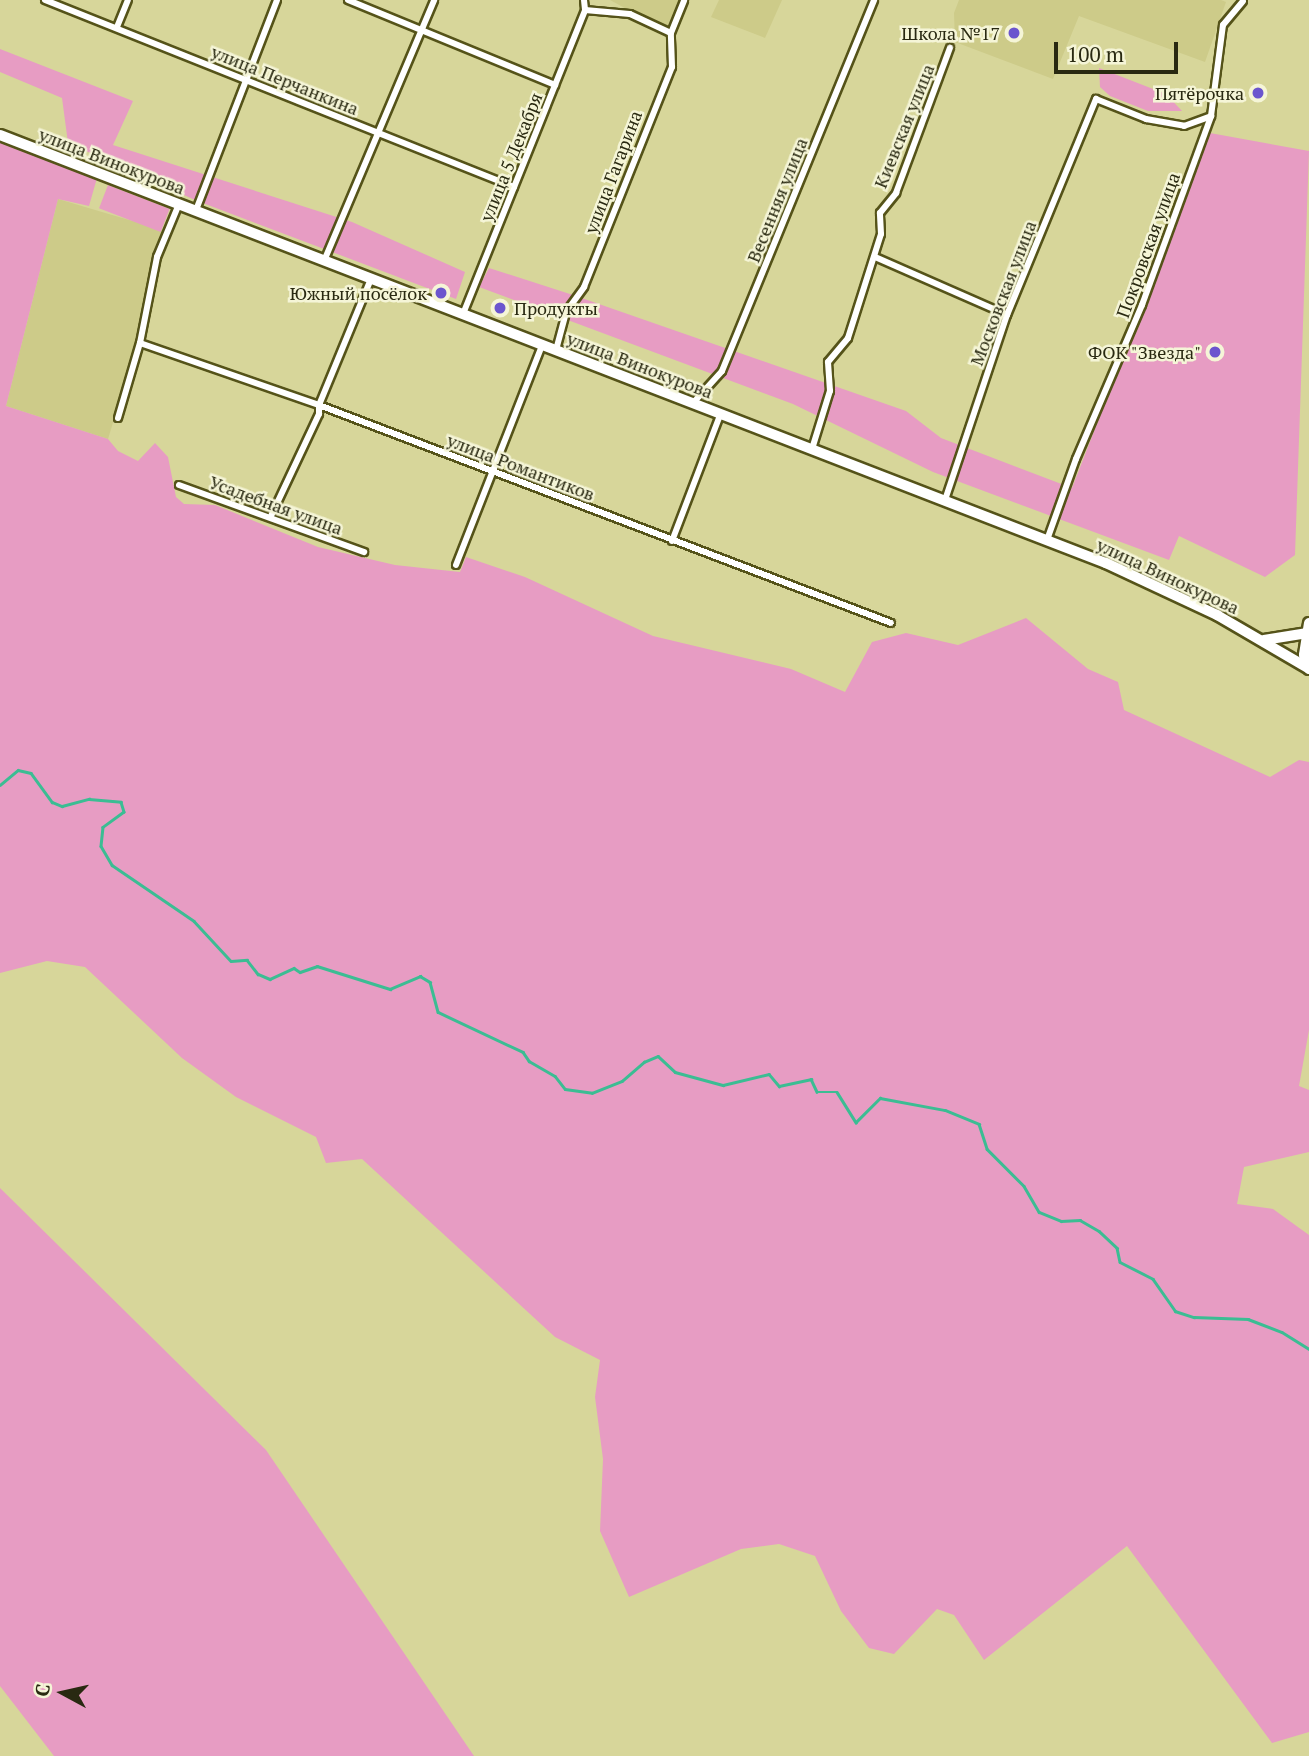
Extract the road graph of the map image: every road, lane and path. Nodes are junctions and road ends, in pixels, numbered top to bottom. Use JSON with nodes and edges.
{"nodes":[{"id":1,"x":45,"y":0,"type":"edge"},
{"id":2,"x":128,"y":0,"type":"edge"},
{"id":3,"x":277,"y":0,"type":"edge"},
{"id":4,"x":348,"y":0,"type":"edge"},
{"id":5,"x":434,"y":0,"type":"edge"},
{"id":6,"x":584,"y":0,"type":"edge"},
{"id":7,"x":684,"y":0,"type":"edge"},
{"id":8,"x":874,"y":0,"type":"edge"},
{"id":9,"x":1243,"y":0,"type":"edge"},
{"id":10,"x":585,"y":10,"type":"junction"},
{"id":11,"x":117,"y":27,"type":"junction"},
{"id":12,"x":423,"y":32,"type":"junction"},
{"id":13,"x":671,"y":33,"type":"junction"},
{"id":14,"x":950,"y":48,"type":"dead end"},
{"id":15,"x":249,"y":80,"type":"junction"},
{"id":16,"x":555,"y":85,"type":"junction"},
{"id":17,"x":1211,"y":116,"type":"junction"},
{"id":18,"x":377,"y":132,"type":"junction"},
{"id":19,"x":0,"y":135,"type":"edge"},
{"id":20,"x":514,"y":187,"type":"junction"},
{"id":21,"x":179,"y":204,"type":"junction"},
{"id":22,"x":196,"y":210,"type":"junction"},
{"id":23,"x":875,"y":257,"type":"junction"},
{"id":24,"x":324,"y":261,"type":"junction"},
{"id":25,"x":371,"y":279,"type":"junction"},
{"id":26,"x":463,"y":314,"type":"junction"},
{"id":27,"x":1007,"y":315,"type":"junction"},
{"id":28,"x":140,"y":343,"type":"junction"},
{"id":29,"x":541,"y":345,"type":"junction"},
{"id":30,"x":556,"y":350,"type":"junction"},
{"id":31,"x":693,"y":403,"type":"junction"},
{"id":32,"x":319,"y":405,"type":"junction"},
{"id":33,"x":721,"y":413,"type":"junction"},
{"id":34,"x":118,"y":418,"type":"dead end"},
{"id":35,"x":812,"y":449,"type":"junction"},
{"id":36,"x":492,"y":470,"type":"junction"},
{"id":37,"x":179,"y":485,"type":"dead end"},
{"id":38,"x":945,"y":500,"type":"junction"},
{"id":39,"x":271,"y":516,"type":"junction"},
{"id":40,"x":1047,"y":540,"type":"junction"},
{"id":41,"x":672,"y":541,"type":"junction"},
{"id":42,"x":364,"y":552,"type":"dead end"},
{"id":43,"x":456,"y":565,"type":"dead end"},
{"id":44,"x":891,"y":623,"type":"dead end"},
{"id":45,"x":1308,"y":629,"type":"edge"},
{"id":46,"x":1264,"y":640,"type":"junction"},
{"id":47,"x":1308,"y":669,"type":"edge"}],
"edges":[{"from":1,"to":11,"type":"street","name":"улица Перчанкина"},
{"from":2,"to":11,"type":"street"},
{"from":3,"to":15,"type":"street"},
{"from":4,"to":12,"type":"street"},
{"from":5,"to":12,"type":"street"},
{"from":6,"to":10,"type":"street"},
{"from":7,"to":13,"type":"street","name":"улица Гагарина"},
{"from":8,"to":31,"type":"street","name":"Весенняя улица"},
{"from":9,"to":17,"type":"street","name":"Покровская улица"},
{"from":10,"to":13,"type":"street"},
{"from":10,"to":16,"type":"street","name":"улица 5 Декабря"},
{"from":11,"to":15,"type":"street","name":"улица Перчанкина"},
{"from":12,"to":16,"type":"street"},
{"from":12,"to":18,"type":"street"},
{"from":13,"to":30,"type":"street","name":"улица Гагарина"},
{"from":14,"to":23,"type":"street","name":"Киевская улица"},
{"from":15,"to":18,"type":"street","name":"улица Перчанкина"},
{"from":15,"to":22,"type":"street"},
{"from":16,"to":20,"type":"street","name":"улица 5 Декабря"},
{"from":17,"to":27,"type":"street","name":"Московская улица"},
{"from":17,"to":40,"type":"street","name":"Покровская улица"},
{"from":18,"to":20,"type":"street","name":"улица Перчанкина"},
{"from":18,"to":24,"type":"street"},
{"from":19,"to":21,"type":"main road","name":"улица Винокурова"},
{"from":20,"to":26,"type":"street","name":"улица 5 Декабря"},
{"from":21,"to":22,"type":"main road","name":"улица Винокурова"},
{"from":21,"to":28,"type":"street"},
{"from":22,"to":24,"type":"main road","name":"улица Винокурова"},
{"from":23,"to":27,"type":"street"},
{"from":23,"to":35,"type":"street","name":"Киевская улица"},
{"from":24,"to":25,"type":"main road","name":"улица Винокурова"},
{"from":25,"to":26,"type":"main road","name":"улица Винокурова"},
{"from":25,"to":32,"type":"street"},
{"from":26,"to":29,"type":"main road","name":"улица Винокурова"},
{"from":27,"to":38,"type":"street","name":"Московская улица"},
{"from":28,"to":32,"type":"street","name":"улица Романтиков"},
{"from":28,"to":34,"type":"street"},
{"from":29,"to":30,"type":"main road","name":"улица Винокурова"},
{"from":29,"to":36,"type":"street"},
{"from":30,"to":31,"type":"main road","name":"улица Винокурова"},
{"from":31,"to":33,"type":"main road","name":"улица Винокурова"},
{"from":32,"to":36,"type":"street","name":"улица Романтиков"},
{"from":32,"to":39,"type":"street"},
{"from":33,"to":35,"type":"main road","name":"улица Винокурова"},
{"from":33,"to":41,"type":"street"},
{"from":35,"to":38,"type":"main road","name":"улица Винокурова"},
{"from":36,"to":41,"type":"street","name":"улица Романтиков"},
{"from":36,"to":43,"type":"street"},
{"from":37,"to":39,"type":"street","name":"Усадебная улица"},
{"from":38,"to":40,"type":"main road","name":"улица Винокурова"},
{"from":39,"to":42,"type":"street","name":"Усадебная улица"},
{"from":40,"to":46,"type":"main road","name":"улица Винокурова"},
{"from":41,"to":44,"type":"street","name":"улица Романтиков"},
{"from":45,"to":46,"type":"main road"},
{"from":45,"to":47,"type":"main road"},
{"from":46,"to":47,"type":"main road","name":"улица Винокурова"}]}
